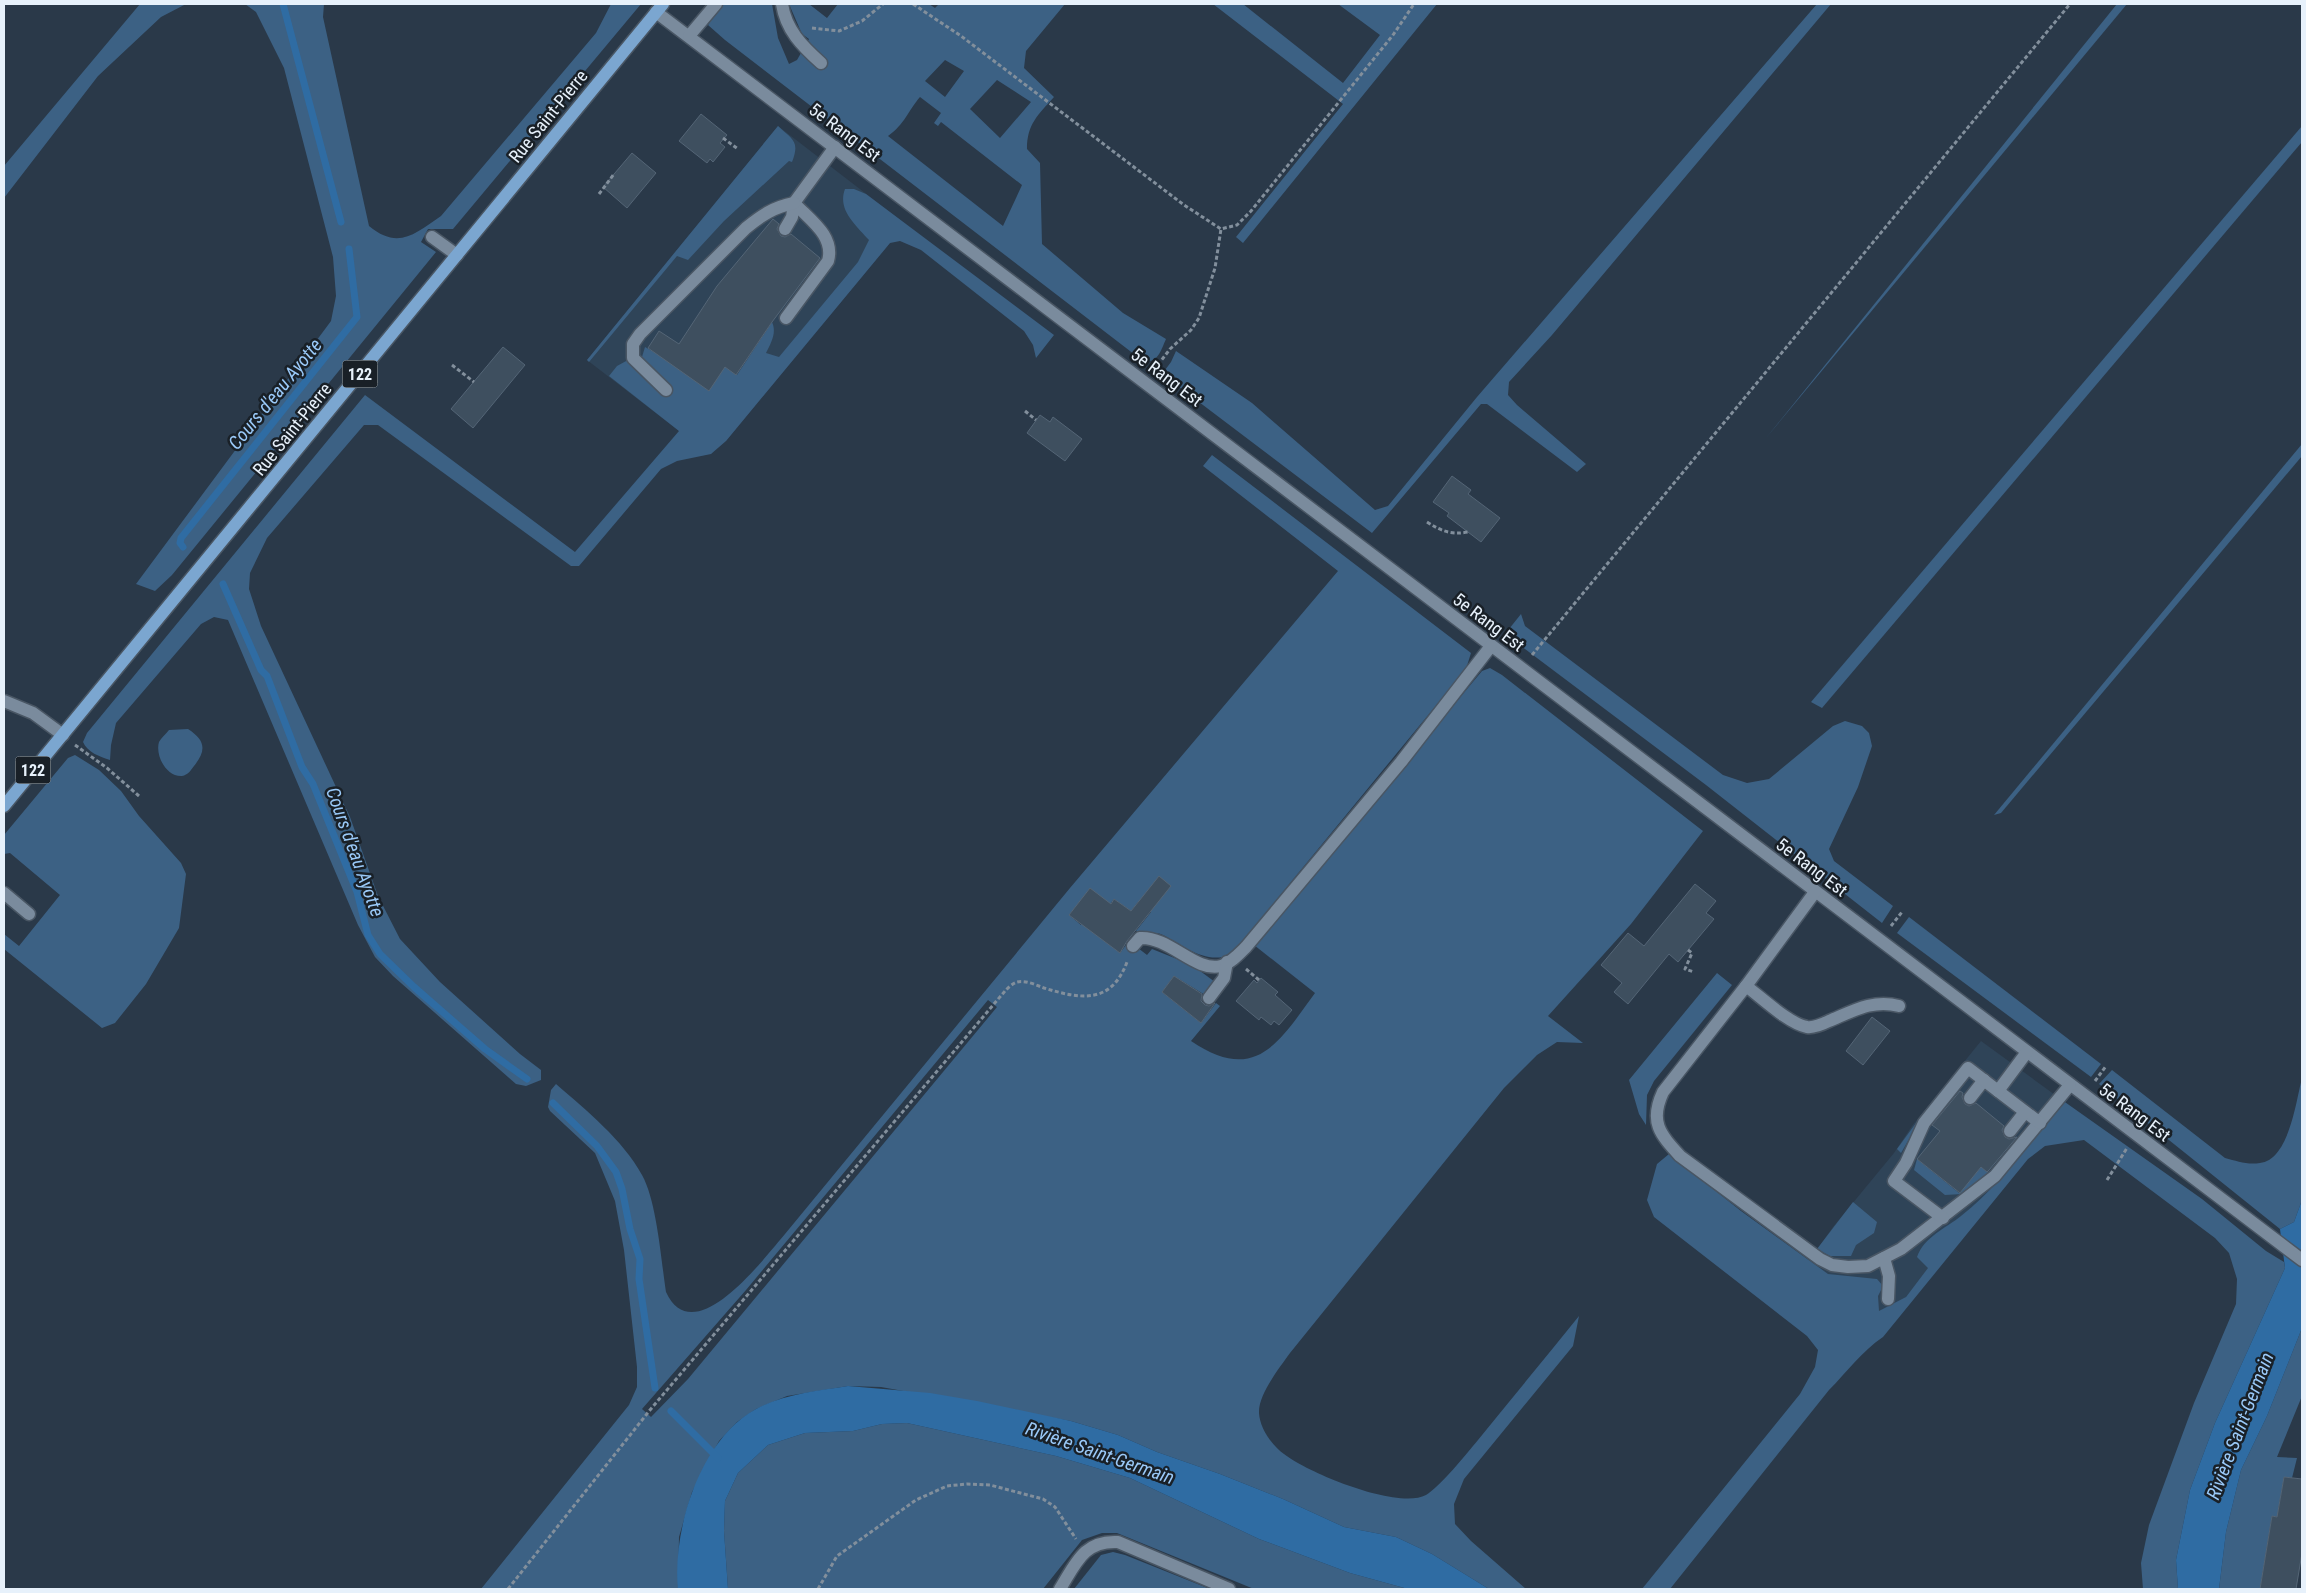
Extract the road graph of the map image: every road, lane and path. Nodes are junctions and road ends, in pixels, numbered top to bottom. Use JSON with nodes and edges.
{"nodes":[{"id":1,"x":716,"y":4,"type":"edge"},
{"id":2,"x":782,"y":4,"type":"edge"},
{"id":3,"x":882,"y":4,"type":"edge"},
{"id":4,"x":913,"y":4,"type":"edge"},
{"id":5,"x":1414,"y":4,"type":"edge"},
{"id":6,"x":2070,"y":4,"type":"edge"},
{"id":7,"x":659,"y":8,"type":"edge"},
{"id":8,"x":790,"y":31,"type":"junction"},
{"id":9,"x":689,"y":36,"type":"junction"},
{"id":10,"x":821,"y":63,"type":"dead end"},
{"id":11,"x":723,"y":138,"type":"dead end"},
{"id":12,"x":835,"y":147,"type":"junction"},
{"id":13,"x":738,"y":149,"type":"dead end"},
{"id":14,"x":614,"y":174,"type":"dead end"},
{"id":15,"x":599,"y":194,"type":"dead end"},
{"id":16,"x":794,"y":203,"type":"junction"},
{"id":17,"x":785,"y":229,"type":"dead end"},
{"id":18,"x":1222,"y":230,"type":"junction"},
{"id":19,"x":432,"y":236,"type":"dead end"},
{"id":20,"x":457,"y":255,"type":"junction"},
{"id":21,"x":786,"y":318,"type":"dead end"},
{"id":22,"x":452,"y":365,"type":"dead end"},
{"id":23,"x":1143,"y":381,"type":"junction"},
{"id":24,"x":474,"y":382,"type":"dead end"},
{"id":25,"x":666,"y":390,"type":"dead end"},
{"id":26,"x":1025,"y":412,"type":"dead end"},
{"id":27,"x":1036,"y":420,"type":"dead end"},
{"id":28,"x":1427,"y":522,"type":"dead end"},
{"id":29,"x":1468,"y":532,"type":"dead end"},
{"id":30,"x":1491,"y":646,"type":"junction"},
{"id":31,"x":1522,"y":669,"type":"junction"},
{"id":32,"x":4,"y":701,"type":"edge"},
{"id":33,"x":63,"y":734,"type":"junction"},
{"id":34,"x":139,"y":796,"type":"dead end"},
{"id":35,"x":4,"y":806,"type":"edge"},
{"id":36,"x":1816,"y":892,"type":"junction"},
{"id":37,"x":4,"y":893,"type":"edge"},
{"id":38,"x":29,"y":914,"type":"dead end"},
{"id":39,"x":1132,"y":946,"type":"joint"},
{"id":40,"x":1688,"y":950,"type":"dead end"},
{"id":41,"x":1228,"y":962,"type":"junction"},
{"id":42,"x":1694,"y":972,"type":"dead end"},
{"id":43,"x":1746,"y":986,"type":"junction"},
{"id":44,"x":1209,"y":998,"type":"dead end"},
{"id":45,"x":1899,"y":1006,"type":"dead end"},
{"id":46,"x":2027,"y":1052,"type":"junction"},
{"id":47,"x":1984,"y":1080,"type":"junction"},
{"id":48,"x":2070,"y":1085,"type":"junction"},
{"id":49,"x":1998,"y":1091,"type":"junction"},
{"id":50,"x":1970,"y":1098,"type":"dead end"},
{"id":51,"x":2025,"y":1112,"type":"junction"},
{"id":52,"x":2040,"y":1123,"type":"junction"},
{"id":53,"x":2010,"y":1131,"type":"dead end"},
{"id":54,"x":2135,"y":1135,"type":"junction"},
{"id":55,"x":2107,"y":1180,"type":"dead end"},
{"id":56,"x":1943,"y":1218,"type":"junction"},
{"id":57,"x":1884,"y":1258,"type":"junction"},
{"id":58,"x":2302,"y":1260,"type":"edge"},
{"id":59,"x":1888,"y":1299,"type":"dead end"},
{"id":60,"x":1085,"y":1552,"type":"junction"},
{"id":61,"x":508,"y":1589,"type":"edge"},
{"id":62,"x":818,"y":1589,"type":"edge"},
{"id":63,"x":1060,"y":1589,"type":"edge"},
{"id":64,"x":1229,"y":1589,"type":"edge"}],
"edges":[{"from":1,"to":9,"type":"street"},
{"from":2,"to":8,"type":"street"},
{"from":3,"to":8,"type":"path"},
{"from":4,"to":18,"type":"path"},
{"from":5,"to":18,"type":"path"},
{"from":6,"to":31,"type":"path"},
{"from":7,"to":9,"type":"street","name":"5e Rang Est"},
{"from":7,"to":20,"type":"main road","name":"Rue Saint-Pierre","number":"122"},
{"from":8,"to":10,"type":"street"},
{"from":9,"to":12,"type":"street","name":"5e Rang Est"},
{"from":11,"to":13,"type":"path"},
{"from":12,"to":16,"type":"street"},
{"from":12,"to":23,"type":"street","name":"5e Rang Est"},
{"from":14,"to":15,"type":"path"},
{"from":16,"to":17,"type":"street"},
{"from":16,"to":21,"type":"street"},
{"from":16,"to":25,"type":"street"},
{"from":18,"to":23,"type":"path"},
{"from":19,"to":20,"type":"street"},
{"from":20,"to":33,"type":"main road","name":"Rue Saint-Pierre","number":"122"},
{"from":22,"to":24,"type":"path"},
{"from":23,"to":30,"type":"street","name":"5e Rang Est"},
{"from":26,"to":27,"type":"path"},
{"from":28,"to":29,"type":"path"},
{"from":30,"to":31,"type":"street","name":"5e Rang Est"},
{"from":30,"to":41,"type":"street"},
{"from":31,"to":36,"type":"street","name":"5e Rang Est"},
{"from":32,"to":33,"type":"street"},
{"from":33,"to":34,"type":"path"},
{"from":33,"to":35,"type":"main road","name":"Rue Saint-Pierre","number":"122"},
{"from":36,"to":43,"type":"street"},
{"from":36,"to":46,"type":"street","name":"5e Rang Est"},
{"from":37,"to":38,"type":"street"},
{"from":39,"to":41,"type":"street"},
{"from":39,"to":61,"type":"path"},
{"from":40,"to":42,"type":"path"},
{"from":41,"to":44,"type":"street"},
{"from":43,"to":45,"type":"street"},
{"from":43,"to":57,"type":"street"},
{"from":46,"to":48,"type":"street","name":"5e Rang Est"},
{"from":46,"to":49,"type":"street"},
{"from":47,"to":49,"type":"street"},
{"from":47,"to":50,"type":"street"},
{"from":47,"to":56,"type":"street"},
{"from":48,"to":52,"type":"street"},
{"from":48,"to":54,"type":"street","name":"5e Rang Est"},
{"from":49,"to":51,"type":"street"},
{"from":51,"to":52,"type":"street"},
{"from":51,"to":53,"type":"street"},
{"from":52,"to":56,"type":"street"},
{"from":54,"to":55,"type":"path"},
{"from":54,"to":58,"type":"street","name":"5e Rang Est"},
{"from":56,"to":57,"type":"street"},
{"from":57,"to":59,"type":"street"},
{"from":60,"to":62,"type":"path"},
{"from":60,"to":63,"type":"street"},
{"from":60,"to":64,"type":"street"}]}
